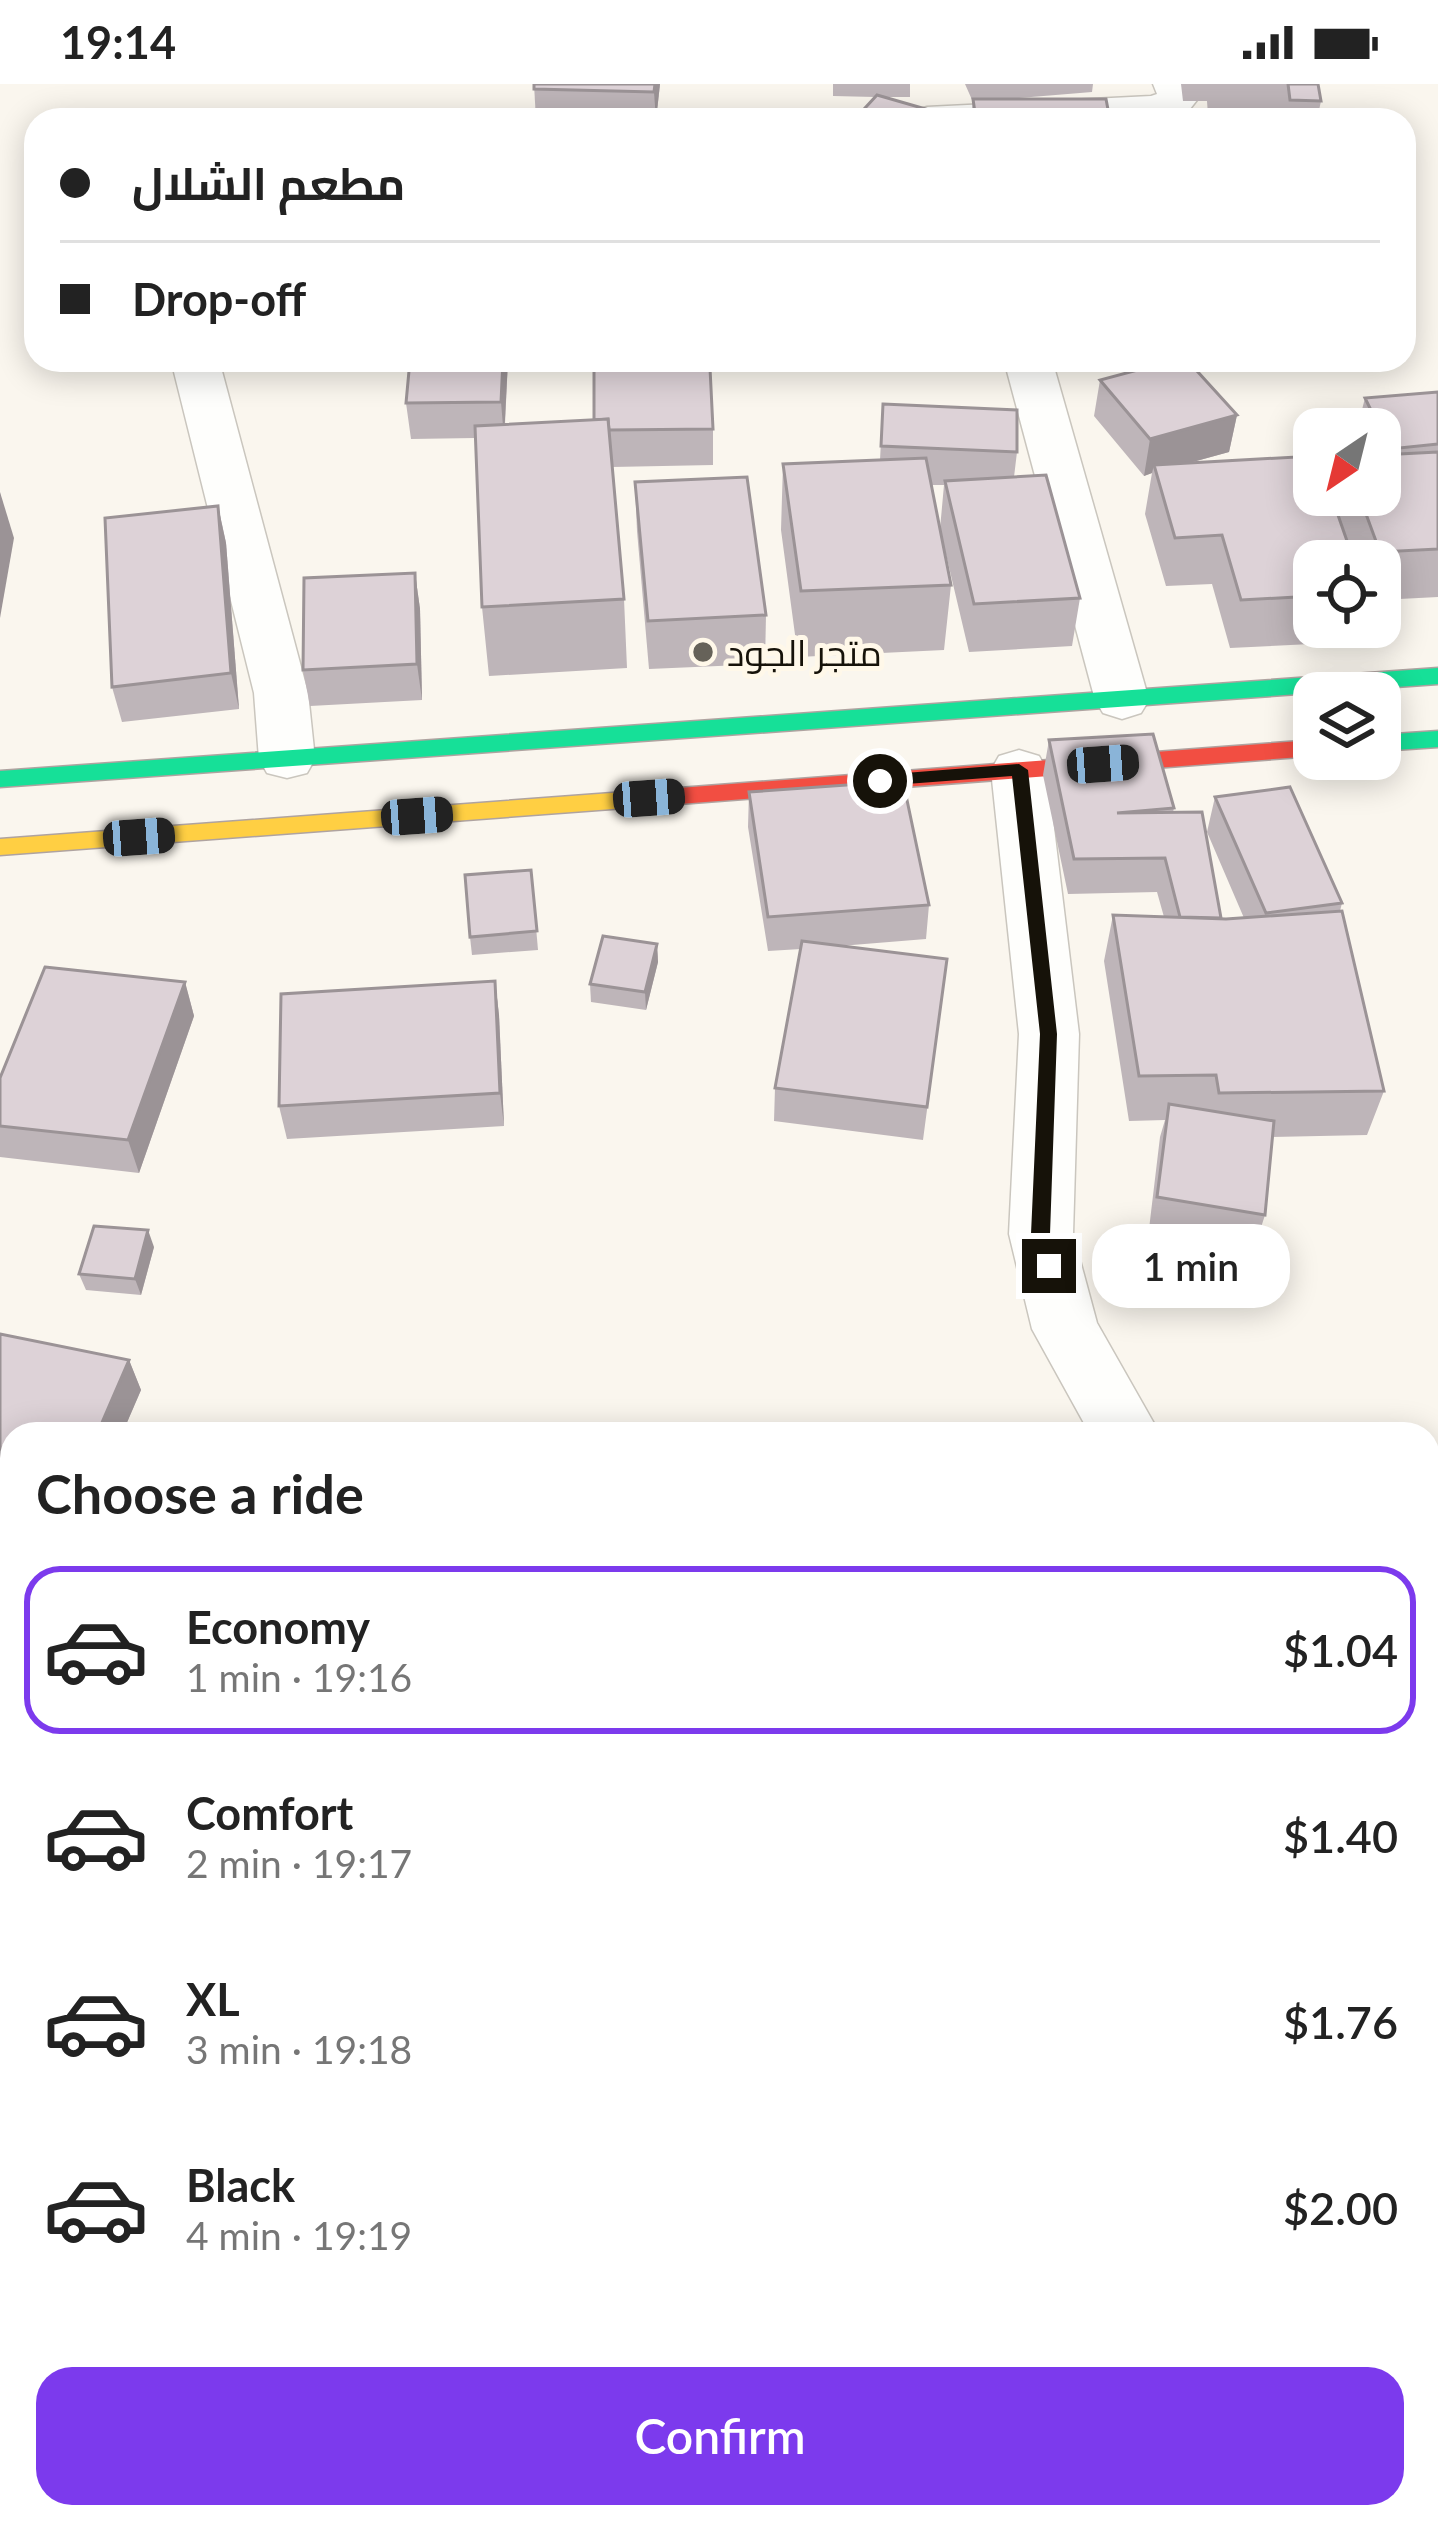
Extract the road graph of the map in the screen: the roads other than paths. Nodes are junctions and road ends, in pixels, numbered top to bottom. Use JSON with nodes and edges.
{"nodes":[{"id":1,"x":1175,"y":84,"type":"edge"},
{"id":2,"x":1156,"y":108,"type":"edge"},
{"id":3,"x":198,"y":372,"type":"edge"},
{"id":4,"x":1031,"y":372,"type":"edge"},
{"id":5,"x":1438,"y":676,"type":"edge"},
{"id":6,"x":1121,"y":700,"type":"junction"},
{"id":7,"x":1438,"y":739,"type":"edge"},
{"id":8,"x":1401,"y":742,"type":"edge"},
{"id":9,"x":1293,"y":750,"type":"edge"},
{"id":10,"x":287,"y":759,"type":"junction"},
{"id":11,"x":1019,"y":770,"type":"junction"},
{"id":12,"x":0,"y":779,"type":"edge"},
{"id":13,"x":0,"y":847,"type":"edge"},
{"id":14,"x":1119,"y":1422,"type":"edge"}],
"edges":[{"from":1,"to":2,"type":"street"},
{"from":3,"to":10,"type":"street"},
{"from":4,"to":6,"type":"street"},
{"from":5,"to":6,"type":"main road"},
{"from":6,"to":10,"type":"main road"},
{"from":7,"to":8,"type":"main road"},
{"from":9,"to":11,"type":"main road"},
{"from":10,"to":12,"type":"main road"},
{"from":11,"to":13,"type":"main road"},
{"from":11,"to":14,"type":"street"}]}
